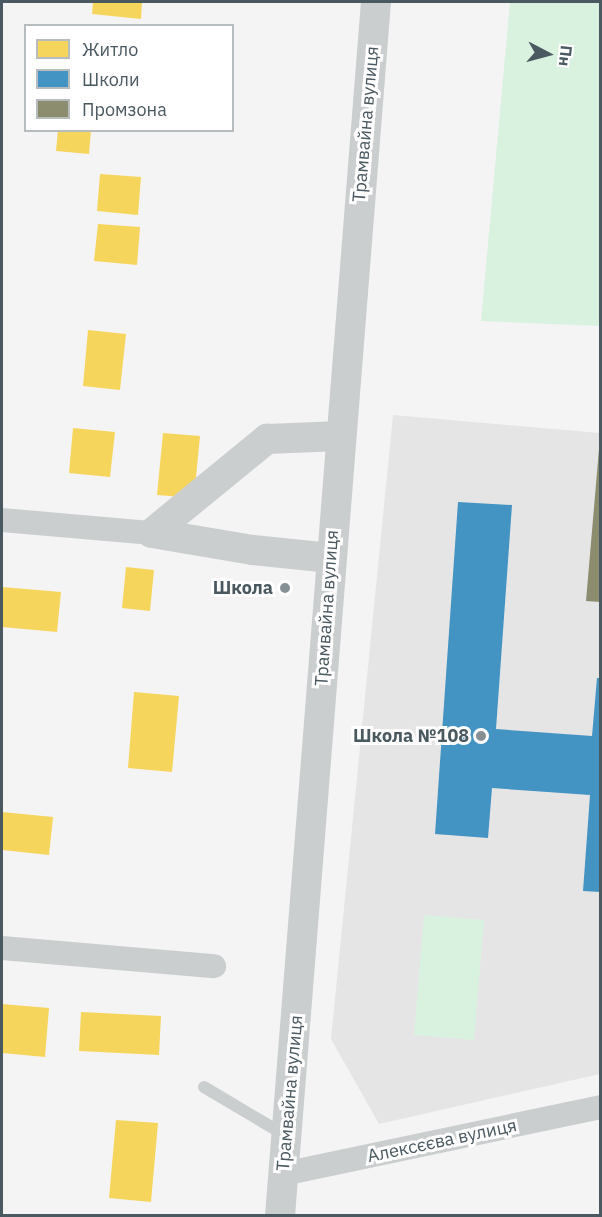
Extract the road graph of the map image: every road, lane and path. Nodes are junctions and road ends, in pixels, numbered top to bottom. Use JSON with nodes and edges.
{"nodes":[{"id":1,"x":376,"y":2,"type":"edge"},
{"id":2,"x":341,"y":436,"type":"junction"},
{"id":3,"x":2,"y":520,"type":"edge"},
{"id":4,"x":152,"y":533,"type":"junction"},
{"id":5,"x":331,"y":558,"type":"junction"},
{"id":6,"x":2,"y":948,"type":"edge"},
{"id":7,"x":214,"y":966,"type":"dead end"},
{"id":8,"x":204,"y":1087,"type":"dead end"},
{"id":9,"x":600,"y":1107,"type":"edge"},
{"id":10,"x":286,"y":1136,"type":"junction"},
{"id":11,"x":283,"y":1174,"type":"junction"},
{"id":12,"x":280,"y":1215,"type":"edge"}],
"edges":[{"from":1,"to":2,"type":"street","name":"Трамвайна вулиця"},
{"from":2,"to":4,"type":"street"},
{"from":2,"to":5,"type":"street","name":"Трамвайна вулиця"},
{"from":3,"to":4,"type":"street"},
{"from":4,"to":5,"type":"street"},
{"from":5,"to":10,"type":"street","name":"Трамвайна вулиця"},
{"from":6,"to":7,"type":"street"},
{"from":8,"to":10,"type":"lane"},
{"from":9,"to":11,"type":"street","name":"Алексєєва вулиця"},
{"from":10,"to":11,"type":"street","name":"Трамвайна вулиця"},
{"from":11,"to":12,"type":"street","name":"Трамвайна вулиця"}]}
